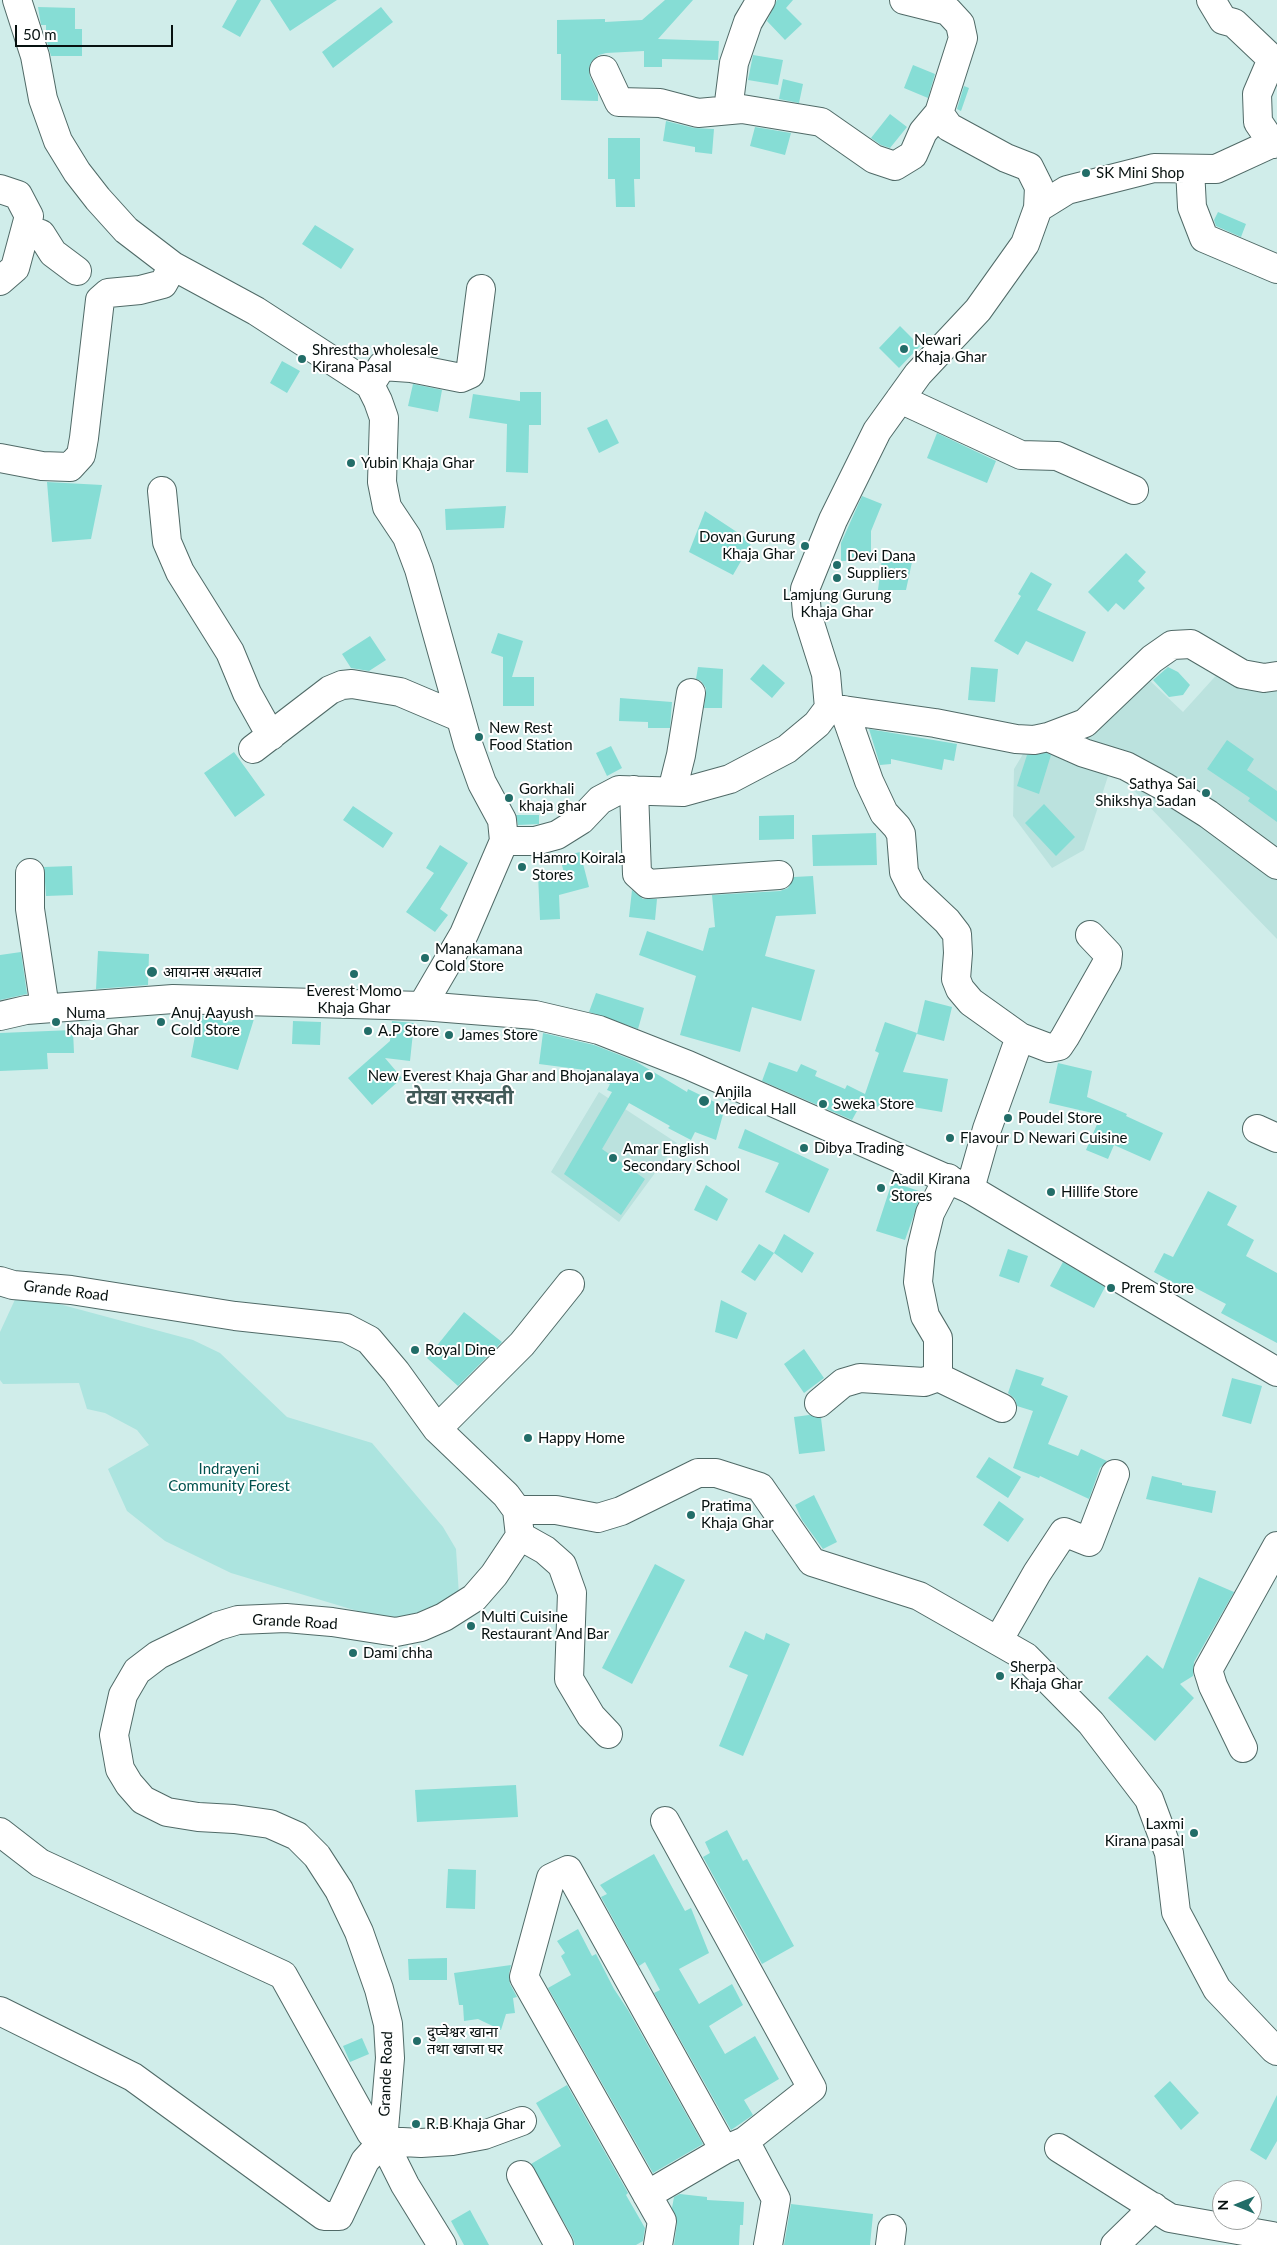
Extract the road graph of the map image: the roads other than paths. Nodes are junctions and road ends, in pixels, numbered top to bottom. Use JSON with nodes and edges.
{"nodes":[{"id":1,"x":761,"y":0,"type":"edge"},
{"id":2,"x":904,"y":0,"type":"edge"},
{"id":3,"x":1211,"y":0,"type":"edge"},
{"id":4,"x":11,"y":4,"type":"edge"},
{"id":5,"x":604,"y":70,"type":"dead end"},
{"id":6,"x":728,"y":110,"type":"junction"},
{"id":7,"x":939,"y":113,"type":"junction"},
{"id":8,"x":1275,"y":143,"type":"edge"},
{"id":9,"x":1190,"y":169,"type":"junction"},
{"id":10,"x":0,"y":189,"type":"edge"},
{"id":11,"x":1038,"y":208,"type":"junction"},
{"id":12,"x":26,"y":229,"type":"junction"},
{"id":13,"x":173,"y":266,"type":"junction"},
{"id":14,"x":1277,"y":269,"type":"edge"},
{"id":15,"x":77,"y":271,"type":"dead end"},
{"id":16,"x":0,"y":281,"type":"edge"},
{"id":17,"x":481,"y":289,"type":"dead end"},
{"id":18,"x":370,"y":385,"type":"junction"},
{"id":19,"x":900,"y":400,"type":"junction"},
{"id":20,"x":0,"y":458,"type":"edge"},
{"id":21,"x":1134,"y":490,"type":"dead end"},
{"id":22,"x":162,"y":491,"type":"dead end"},
{"id":23,"x":1277,"y":676,"type":"edge"},
{"id":24,"x":691,"y":693,"type":"dead end"},
{"id":25,"x":837,"y":709,"type":"junction"},
{"id":26,"x":459,"y":717,"type":"junction"},
{"id":27,"x":1048,"y":737,"type":"junction"},
{"id":28,"x":634,"y":790,"type":"junction"},
{"id":29,"x":672,"y":791,"type":"junction"},
{"id":30,"x":504,"y":841,"type":"junction"},
{"id":31,"x":1277,"y":865,"type":"edge"},
{"id":32,"x":30,"y":873,"type":"dead end"},
{"id":33,"x":779,"y":874,"type":"dead end"},
{"id":34,"x":1090,"y":935,"type":"dead end"},
{"id":35,"x":422,"y":1006,"type":"junction"},
{"id":36,"x":45,"y":1008,"type":"junction"},
{"id":37,"x":0,"y":1016,"type":"edge"},
{"id":38,"x":1020,"y":1037,"type":"junction"},
{"id":39,"x":959,"y":1183,"type":"junction"},
{"id":40,"x":0,"y":1281,"type":"edge"},
{"id":41,"x":570,"y":1284,"type":"dead end"},
{"id":42,"x":1277,"y":1372,"type":"edge"},
{"id":43,"x":938,"y":1377,"type":"junction"},
{"id":44,"x":819,"y":1403,"type":"dead end"},
{"id":45,"x":1002,"y":1408,"type":"dead end"},
{"id":46,"x":437,"y":1429,"type":"junction"},
{"id":47,"x":1115,"y":1474,"type":"dead end"},
{"id":48,"x":518,"y":1510,"type":"junction"},
{"id":49,"x":520,"y":1536,"type":"junction"},
{"id":50,"x":1277,"y":1546,"type":"edge"},
{"id":51,"x":998,"y":1641,"type":"junction"},
{"id":52,"x":608,"y":1734,"type":"dead end"},
{"id":53,"x":1243,"y":1748,"type":"dead end"},
{"id":54,"x":665,"y":1821,"type":"dead end"},
{"id":55,"x":0,"y":1832,"type":"edge"},
{"id":56,"x":0,"y":2011,"type":"edge"},
{"id":57,"x":1277,"y":2051,"type":"edge"},
{"id":58,"x":522,"y":2121,"type":"dead end"},
{"id":59,"x":383,"y":2141,"type":"junction"},
{"id":60,"x":735,"y":2145,"type":"junction"},
{"id":61,"x":1059,"y":2148,"type":"dead end"},
{"id":62,"x":521,"y":2175,"type":"dead end"},
{"id":63,"x":647,"y":2195,"type":"junction"},
{"id":64,"x":1154,"y":2207,"type":"junction"},
{"id":65,"x":1277,"y":2240,"type":"edge"},
{"id":66,"x":442,"y":2245,"type":"edge"},
{"id":67,"x":559,"y":2245,"type":"edge"},
{"id":68,"x":658,"y":2245,"type":"edge"},
{"id":69,"x":768,"y":2245,"type":"edge"},
{"id":70,"x":1115,"y":2245,"type":"edge"}],
"edges":[{"from":1,"to":6,"type":"street"},
{"from":2,"to":7,"type":"street"},
{"from":3,"to":8,"type":"street"},
{"from":4,"to":13,"type":"street"},
{"from":5,"to":6,"type":"street"},
{"from":6,"to":7,"type":"street"},
{"from":7,"to":11,"type":"street"},
{"from":8,"to":9,"type":"street"},
{"from":9,"to":11,"type":"street"},
{"from":9,"to":14,"type":"street"},
{"from":10,"to":12,"type":"street"},
{"from":11,"to":19,"type":"street"},
{"from":12,"to":15,"type":"street"},
{"from":12,"to":16,"type":"street"},
{"from":13,"to":18,"type":"street"},
{"from":13,"to":20,"type":"street"},
{"from":17,"to":18,"type":"street"},
{"from":18,"to":26,"type":"street"},
{"from":19,"to":21,"type":"street"},
{"from":19,"to":25,"type":"street"},
{"from":22,"to":26,"type":"street"},
{"from":23,"to":27,"type":"street"},
{"from":24,"to":29,"type":"street"},
{"from":25,"to":27,"type":"street"},
{"from":25,"to":29,"type":"street"},
{"from":25,"to":38,"type":"street"},
{"from":26,"to":30,"type":"street"},
{"from":27,"to":31,"type":"street"},
{"from":28,"to":29,"type":"street"},
{"from":28,"to":30,"type":"street"},
{"from":28,"to":33,"type":"street"},
{"from":30,"to":35,"type":"street"},
{"from":32,"to":36,"type":"street"},
{"from":34,"to":38,"type":"street"},
{"from":35,"to":36,"type":"street"},
{"from":35,"to":39,"type":"street"},
{"from":36,"to":37,"type":"street"},
{"from":38,"to":39,"type":"street"},
{"from":39,"to":42,"type":"street"},
{"from":39,"to":43,"type":"street"},
{"from":40,"to":46,"type":"street","name":"Grande Road"},
{"from":41,"to":46,"type":"street"},
{"from":43,"to":44,"type":"street"},
{"from":43,"to":45,"type":"street"},
{"from":46,"to":48,"type":"street","name":"Grande Road"},
{"from":47,"to":51,"type":"street"},
{"from":48,"to":49,"type":"street"},
{"from":48,"to":51,"type":"street"},
{"from":49,"to":52,"type":"street"},
{"from":49,"to":59,"type":"street","name":"Grande Road"},
{"from":50,"to":53,"type":"street"},
{"from":51,"to":57,"type":"street"},
{"from":54,"to":60,"type":"street"},
{"from":55,"to":59,"type":"street"},
{"from":56,"to":59,"type":"street"},
{"from":58,"to":59,"type":"street"},
{"from":59,"to":66,"type":"street"},
{"from":60,"to":63,"type":"street"},
{"from":60,"to":63,"type":"street"},
{"from":60,"to":69,"type":"street"},
{"from":61,"to":64,"type":"street"},
{"from":62,"to":67,"type":"street"},
{"from":63,"to":68,"type":"street"},
{"from":64,"to":65,"type":"street"},
{"from":64,"to":70,"type":"street"}]}
